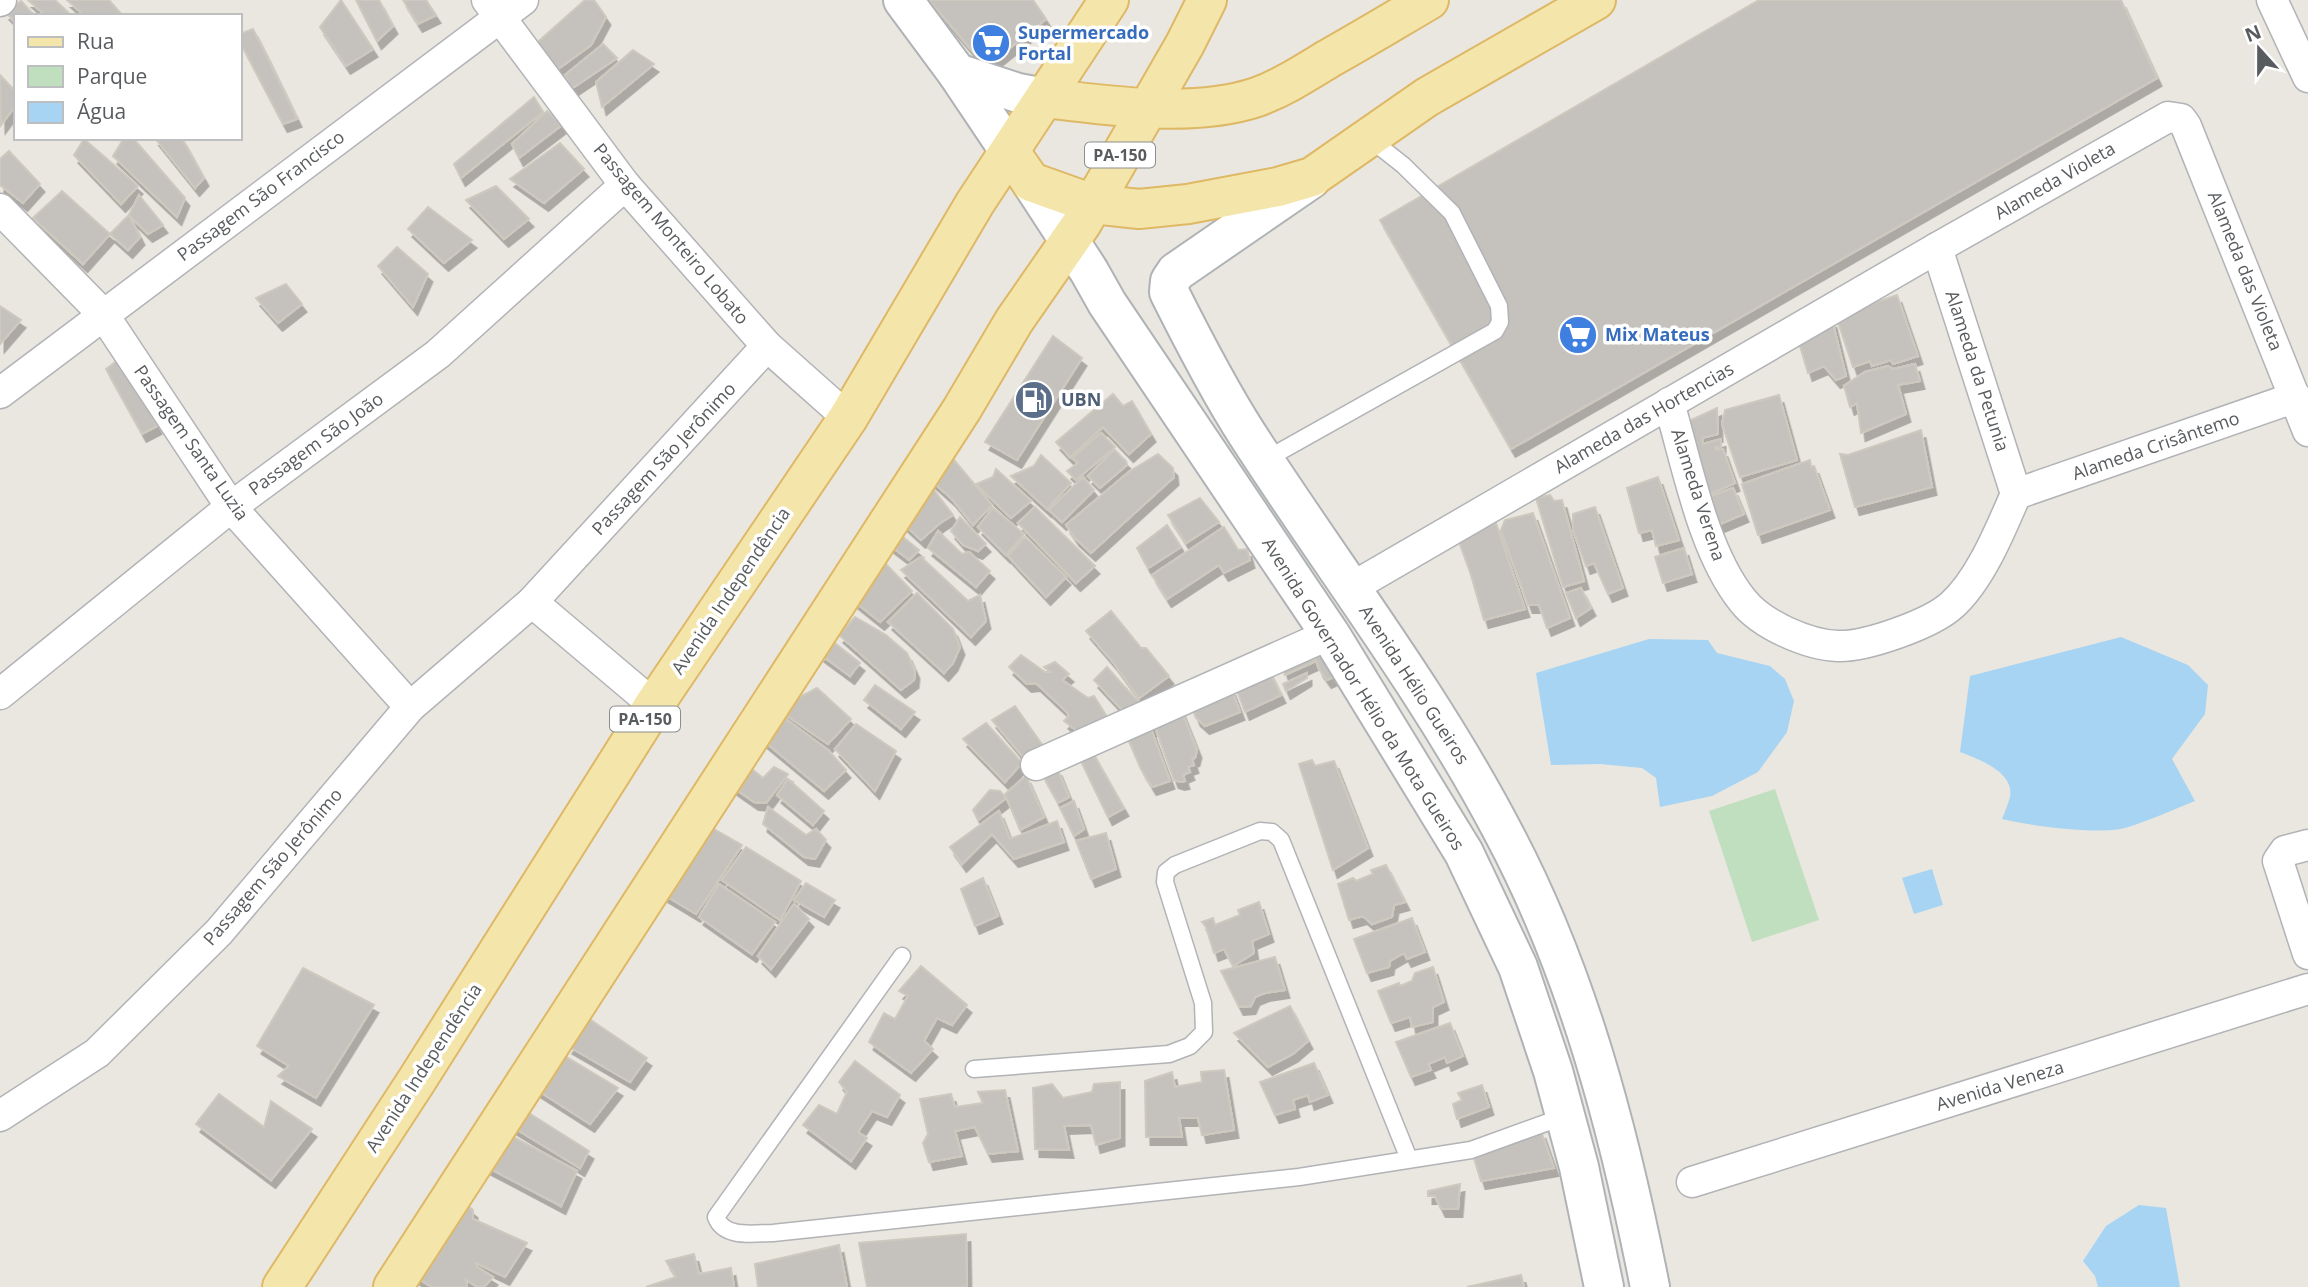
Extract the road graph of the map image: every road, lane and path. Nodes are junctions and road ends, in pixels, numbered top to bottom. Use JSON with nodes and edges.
{"nodes":[{"id":1,"x":903,"y":0,"type":"edge"},
{"id":2,"x":1109,"y":0,"type":"edge"},
{"id":3,"x":1207,"y":0,"type":"edge"},
{"id":4,"x":1429,"y":0,"type":"edge"},
{"id":5,"x":1596,"y":0,"type":"edge"},
{"id":6,"x":2277,"y":2,"type":"edge"},
{"id":7,"x":503,"y":6,"type":"edge"},
{"id":8,"x":957,"y":73,"type":"junction"},
{"id":9,"x":2308,"y":77,"type":"edge"},
{"id":10,"x":1045,"y":98,"type":"junction"},
{"id":11,"x":1149,"y":108,"type":"junction"},
{"id":12,"x":2174,"y":117,"type":"joint"},
{"id":13,"x":1370,"y":139,"type":"junction"},
{"id":14,"x":1020,"y":167,"type":"junction"},
{"id":15,"x":1312,"y":177,"type":"junction"},
{"id":16,"x":625,"y":185,"type":"junction"},
{"id":17,"x":1093,"y":204,"type":"junction"},
{"id":18,"x":0,"y":209,"type":"edge"},
{"id":19,"x":1070,"y":242,"type":"junction"},
{"id":20,"x":1937,"y":248,"type":"junction"},
{"id":21,"x":103,"y":314,"type":"junction"},
{"id":22,"x":767,"y":346,"type":"junction"},
{"id":23,"x":0,"y":393,"type":"edge"},
{"id":24,"x":2296,"y":397,"type":"junction"},
{"id":25,"x":1669,"y":402,"type":"junction"},
{"id":26,"x":848,"y":418,"type":"junction"},
{"id":27,"x":2308,"y":431,"type":"edge"},
{"id":28,"x":1265,"y":460,"type":"junction"},
{"id":29,"x":2016,"y":494,"type":"junction"},
{"id":30,"x":231,"y":507,"type":"junction"},
{"id":31,"x":1351,"y":588,"type":"junction"},
{"id":32,"x":532,"y":602,"type":"junction"},
{"id":33,"x":1330,"y":634,"type":"junction"},
{"id":34,"x":0,"y":694,"type":"edge"},
{"id":35,"x":654,"y":705,"type":"junction"},
{"id":36,"x":410,"y":707,"type":"junction"},
{"id":37,"x":1036,"y":765,"type":"dead end"},
{"id":38,"x":2308,"y":845,"type":"edge"},
{"id":39,"x":2308,"y":954,"type":"edge"},
{"id":40,"x":902,"y":956,"type":"dead end"},
{"id":41,"x":2308,"y":989,"type":"edge"},
{"id":42,"x":974,"y":1069,"type":"dead end"},
{"id":43,"x":0,"y":1116,"type":"edge"},
{"id":44,"x":1565,"y":1116,"type":"junction"},
{"id":45,"x":1409,"y":1159,"type":"junction"},
{"id":46,"x":1692,"y":1182,"type":"dead end"},
{"id":47,"x":282,"y":1287,"type":"edge"},
{"id":48,"x":394,"y":1287,"type":"edge"},
{"id":49,"x":1604,"y":1287,"type":"edge"},
{"id":50,"x":1650,"y":1287,"type":"edge"}],
"edges":[{"from":1,"to":8,"type":"main road"},
{"from":2,"to":10,"type":"main road","name":"Avenida Independência","number":"PA-150"},
{"from":3,"to":11,"type":"main road","number":"PA-150"},
{"from":4,"to":11,"type":"main road"},
{"from":5,"to":13,"type":"main road"},
{"from":6,"to":9,"type":"street"},
{"from":7,"to":16,"type":"street","name":"Passagem Monteiro Lobato"},
{"from":7,"to":21,"type":"street","name":"Passagem São Francisco"},
{"from":8,"to":10,"type":"main road"},
{"from":8,"to":14,"type":"main road"},
{"from":10,"to":11,"type":"main road"},
{"from":10,"to":14,"type":"main road","name":"Avenida Independência","number":"PA-150"},
{"from":11,"to":17,"type":"main road","number":"PA-150"},
{"from":12,"to":20,"type":"street","name":"Alameda Violeta"},
{"from":12,"to":24,"type":"street","name":"Alameda das Violeta"},
{"from":13,"to":15,"type":"main road"},
{"from":13,"to":28,"type":"lane"},
{"from":14,"to":17,"type":"main road"},
{"from":14,"to":19,"type":"main road","name":"Avenida Governador Hélio da Mota Gueiros"},
{"from":14,"to":26,"type":"main road","name":"Avenida Independência","number":"PA-150"},
{"from":15,"to":17,"type":"main road"},
{"from":15,"to":28,"type":"main road","name":"Avenida Hélio Gueiros"},
{"from":16,"to":22,"type":"street","name":"Passagem Monteiro Lobato"},
{"from":16,"to":30,"type":"street","name":"Passagem São João"},
{"from":17,"to":19,"type":"main road","number":"PA-150"},
{"from":18,"to":21,"type":"street","name":"Passagem Santa Luzia"},
{"from":19,"to":33,"type":"main road","name":"Avenida Governador Hélio da Mota Gueiros"},
{"from":19,"to":48,"type":"main road","number":"PA-150"},
{"from":20,"to":25,"type":"street","name":"Alameda das Hortencias"},
{"from":20,"to":29,"type":"street","name":"Alameda da Petunia"},
{"from":21,"to":23,"type":"street","name":"Passagem São Francisco"},
{"from":21,"to":30,"type":"street","name":"Passagem Santa Luzia"},
{"from":22,"to":26,"type":"street","name":"Passagem Monteiro Lobato"},
{"from":22,"to":32,"type":"street","name":"Passagem São Jerônimo"},
{"from":24,"to":27,"type":"street","name":"Alameda das Violeta"},
{"from":24,"to":29,"type":"street","name":"Alameda Crisântemo"},
{"from":25,"to":29,"type":"street","name":"Alameda Verena"},
{"from":25,"to":31,"type":"street","name":"Alameda das Hortencias"},
{"from":26,"to":35,"type":"main road","name":"Avenida Independência","number":"PA-150"},
{"from":28,"to":31,"type":"main road","name":"Avenida Hélio Gueiros"},
{"from":30,"to":34,"type":"street","name":"Passagem São João"},
{"from":30,"to":36,"type":"street","name":"Passagem Santa Luzia"},
{"from":31,"to":50,"type":"main road","name":"Avenida Hélio Gueiros"},
{"from":32,"to":35,"type":"street"},
{"from":32,"to":36,"type":"street","name":"Passagem São Jerônimo"},
{"from":33,"to":37,"type":"street"},
{"from":33,"to":44,"type":"main road","name":"Avenida Governador Hélio da Mota Gueiros"},
{"from":35,"to":47,"type":"main road","name":"Avenida Independência","number":"PA-150"},
{"from":36,"to":43,"type":"street","name":"Passagem São Jerônimo"},
{"from":38,"to":39,"type":"street"},
{"from":40,"to":45,"type":"lane"},
{"from":41,"to":46,"type":"street","name":"Avenida Veneza"},
{"from":42,"to":45,"type":"lane"},
{"from":44,"to":45,"type":"lane"},
{"from":44,"to":49,"type":"main road","name":"Avenida Governador Hélio da Mota Gueiros"}]}
